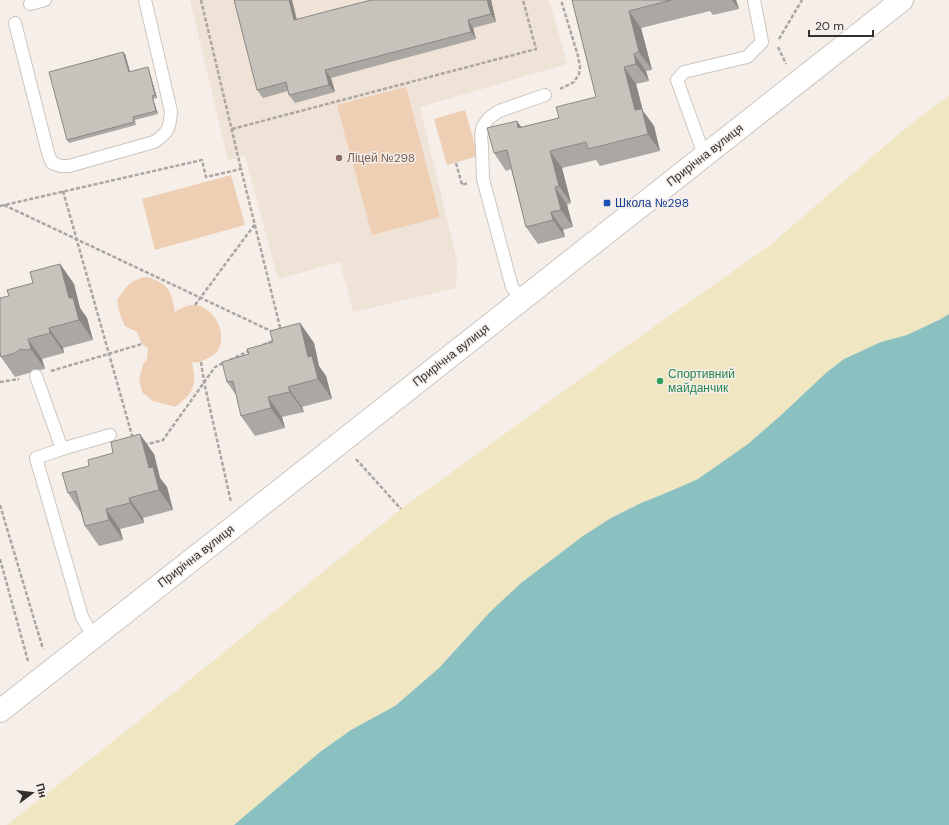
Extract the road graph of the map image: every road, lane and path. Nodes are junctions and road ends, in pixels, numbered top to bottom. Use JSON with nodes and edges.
{"nodes":[{"id":1,"x":45,"y":0,"type":"edge"},
{"id":2,"x":145,"y":0,"type":"edge"},
{"id":3,"x":201,"y":0,"type":"edge"},
{"id":4,"x":523,"y":0,"type":"edge"},
{"id":5,"x":561,"y":0,"type":"edge"},
{"id":6,"x":754,"y":0,"type":"edge"},
{"id":7,"x":802,"y":0,"type":"edge"},
{"id":8,"x":902,"y":0,"type":"edge"},
{"id":9,"x":30,"y":4,"type":"dead end"},
{"id":10,"x":15,"y":23,"type":"dead end"},
{"id":11,"x":789,"y":70,"type":"dead end"},
{"id":12,"x":545,"y":95,"type":"joint"},
{"id":13,"x":232,"y":129,"type":"junction"},
{"id":14,"x":704,"y":155,"type":"junction"},
{"id":15,"x":241,"y":169,"type":"junction"},
{"id":16,"x":63,"y":191,"type":"junction"},
{"id":17,"x":4,"y":205,"type":"junction"},
{"id":18,"x":0,"y":206,"type":"edge"},
{"id":19,"x":255,"y":224,"type":"junction"},
{"id":20,"x":76,"y":239,"type":"junction"},
{"id":21,"x":200,"y":297,"type":"junction"},
{"id":22,"x":521,"y":300,"type":"junction"},
{"id":23,"x":195,"y":305,"type":"dead end"},
{"id":24,"x":276,"y":333,"type":"edge"},
{"id":25,"x":282,"y":336,"type":"edge"},
{"id":26,"x":276,"y":339,"type":"edge"},
{"id":27,"x":142,"y":344,"type":"dead end"},
{"id":28,"x":262,"y":345,"type":"edge"},
{"id":29,"x":256,"y":348,"type":"edge"},
{"id":30,"x":108,"y":354,"type":"junction"},
{"id":31,"x":201,"y":362,"type":"dead end"},
{"id":32,"x":36,"y":376,"type":"joint"},
{"id":33,"x":204,"y":382,"type":"junction"},
{"id":34,"x":110,"y":435,"type":"dead end"},
{"id":35,"x":133,"y":440,"type":"edge"},
{"id":36,"x":142,"y":446,"type":"edge"},
{"id":37,"x":62,"y":449,"type":"junction"},
{"id":38,"x":356,"y":459,"type":"dead end"},
{"id":39,"x":0,"y":504,"type":"edge"},
{"id":40,"x":232,"y":505,"type":"dead end"},
{"id":41,"x":401,"y":509,"type":"dead end"},
{"id":42,"x":0,"y":559,"type":"edge"},
{"id":43,"x":93,"y":636,"type":"junction"},
{"id":44,"x":43,"y":649,"type":"dead end"},
{"id":45,"x":28,"y":664,"type":"dead end"},
{"id":46,"x":0,"y":711,"type":"edge"}],
"edges":[{"from":1,"to":9,"type":"lane"},
{"from":2,"to":10,"type":"lane"},
{"from":3,"to":13,"type":"path"},
{"from":4,"to":13,"type":"path"},
{"from":5,"to":12,"type":"path"},
{"from":6,"to":14,"type":"lane"},
{"from":7,"to":11,"type":"path"},
{"from":8,"to":14,"type":"street","name":"Прирічна вулиця"},
{"from":12,"to":22,"type":"lane"},
{"from":13,"to":15,"type":"path"},
{"from":14,"to":22,"type":"street","name":"Прирічна вулиця"},
{"from":15,"to":16,"type":"path"},
{"from":15,"to":19,"type":"path"},
{"from":16,"to":17,"type":"path"},
{"from":16,"to":20,"type":"path"},
{"from":17,"to":18,"type":"path"},
{"from":17,"to":20,"type":"path"},
{"from":19,"to":21,"type":"path"},
{"from":19,"to":25,"type":"path"},
{"from":20,"to":21,"type":"path"},
{"from":20,"to":30,"type":"path"},
{"from":21,"to":23,"type":"path"},
{"from":21,"to":24,"type":"path"},
{"from":22,"to":43,"type":"street","name":"Прирічна вулиця"},
{"from":26,"to":28,"type":"path"},
{"from":27,"to":30,"type":"path"},
{"from":29,"to":33,"type":"path"},
{"from":30,"to":32,"type":"path"},
{"from":30,"to":35,"type":"path"},
{"from":31,"to":33,"type":"path"},
{"from":32,"to":37,"type":"lane"},
{"from":33,"to":36,"type":"path"},
{"from":33,"to":40,"type":"path"},
{"from":34,"to":37,"type":"lane"},
{"from":37,"to":43,"type":"lane"},
{"from":38,"to":41,"type":"path"},
{"from":39,"to":44,"type":"path"},
{"from":42,"to":45,"type":"path"},
{"from":43,"to":46,"type":"street","name":"Прирічна вулиця"}]}
